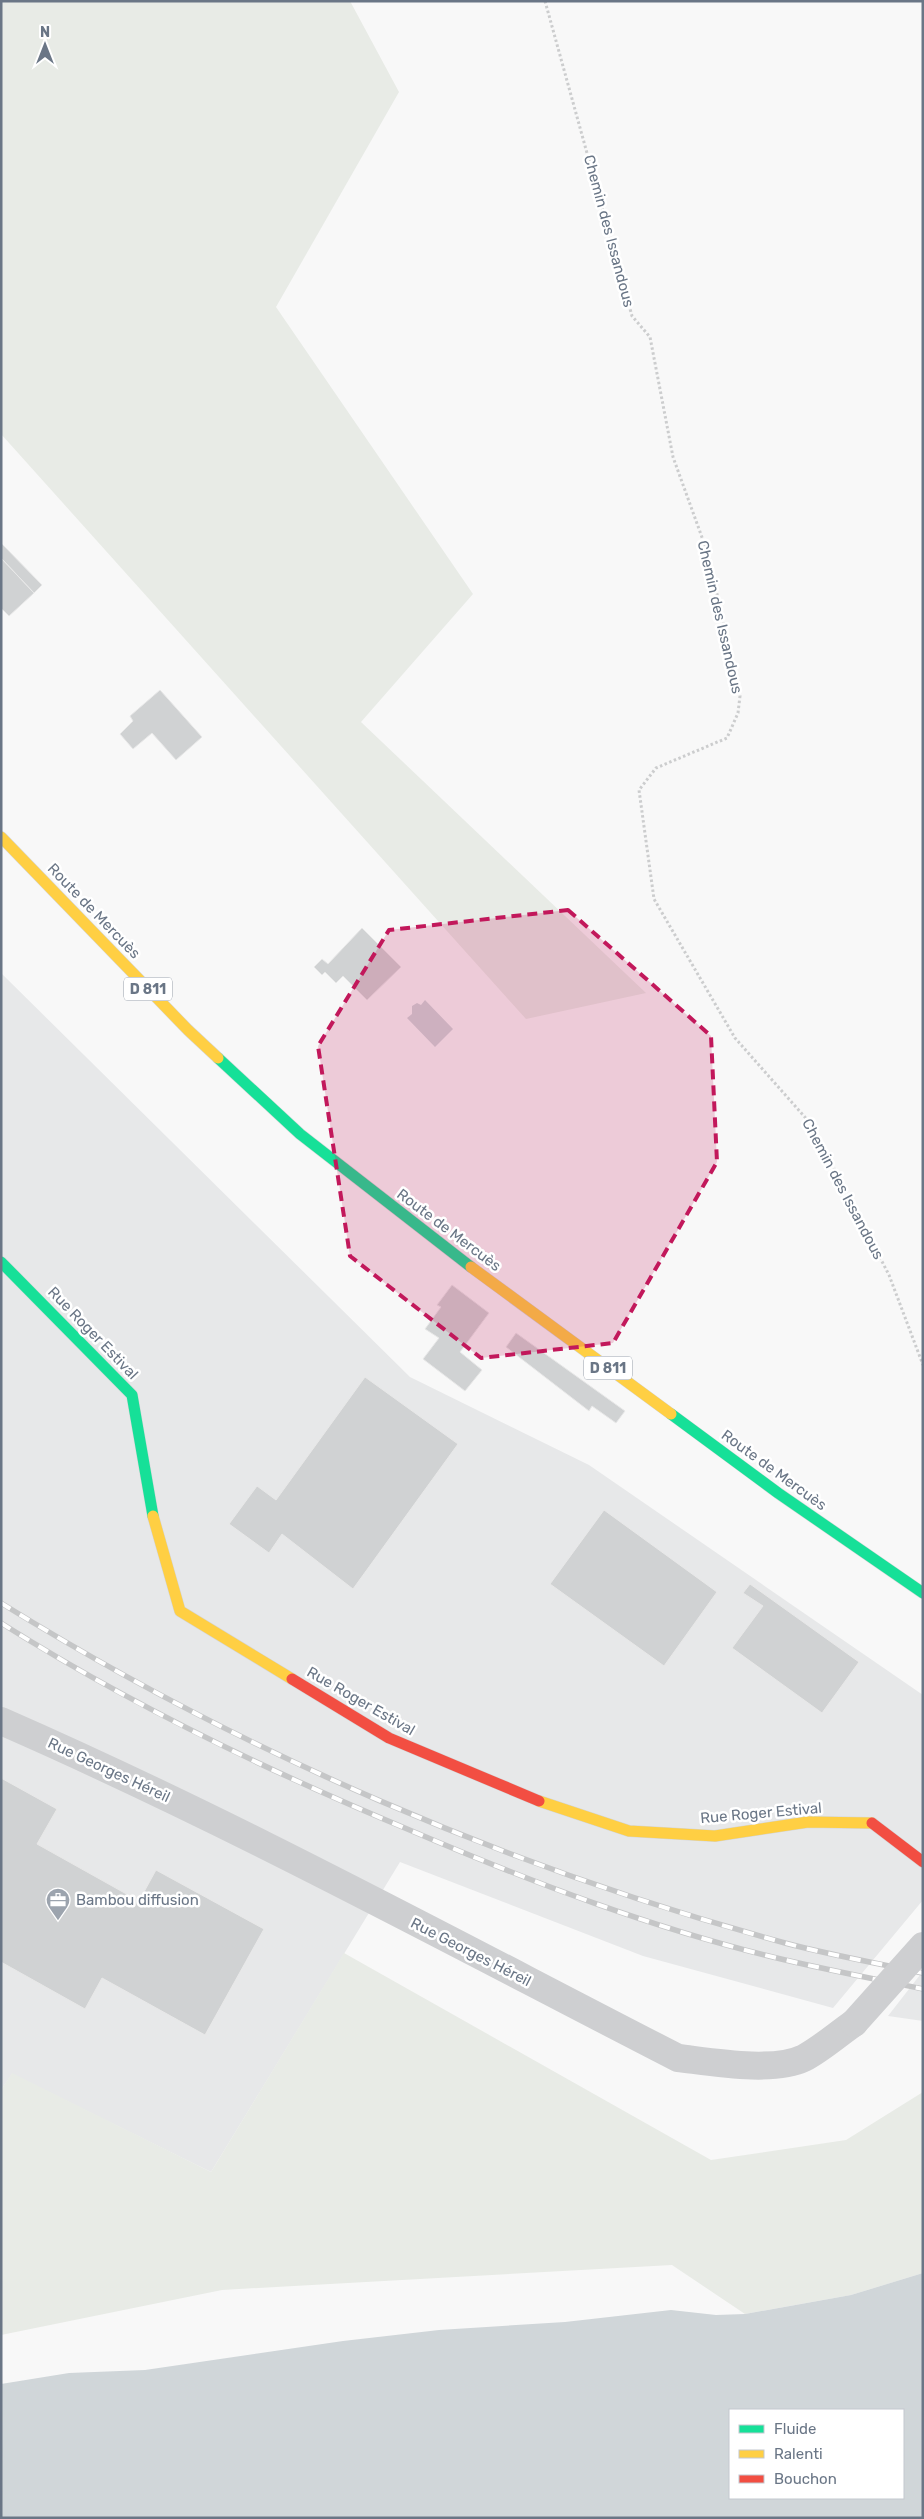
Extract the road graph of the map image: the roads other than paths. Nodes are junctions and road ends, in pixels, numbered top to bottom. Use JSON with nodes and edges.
{"nodes":[{"id":1,"x":1,"y":837,"type":"edge"},
{"id":2,"x":1,"y":1262,"type":"edge"},
{"id":3,"x":923,"y":1593,"type":"edge"},
{"id":4,"x":1,"y":1721,"type":"edge"},
{"id":5,"x":923,"y":1862,"type":"edge"},
{"id":6,"x":923,"y":1946,"type":"edge"}],
"edges":[{"from":1,"to":3,"type":"street","name":"Route de Mercuès","number":"D 811"},
{"from":2,"to":5,"type":"street","name":"Rue Roger Estival"},
{"from":4,"to":6,"type":"street","name":"Rue Georges Héreil","bridge":true}]}
